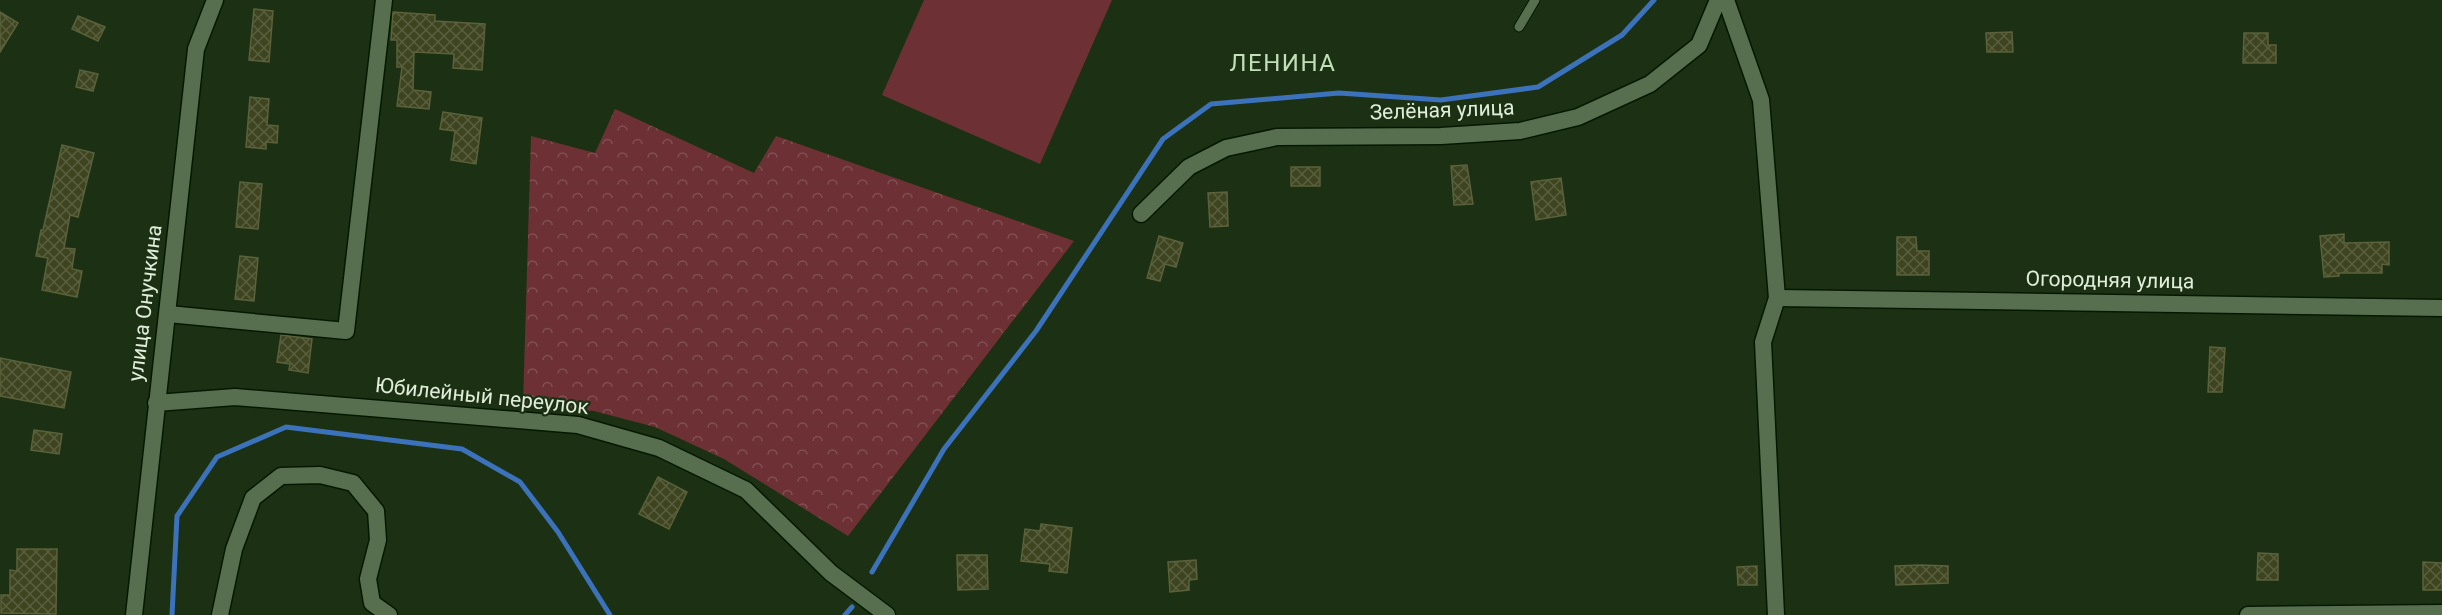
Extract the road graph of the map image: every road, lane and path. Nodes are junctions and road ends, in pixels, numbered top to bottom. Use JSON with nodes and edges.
{"nodes":[{"id":1,"x":215,"y":0,"type":"edge"},
{"id":2,"x":384,"y":0,"type":"edge"},
{"id":3,"x":1535,"y":0,"type":"edge"},
{"id":4,"x":1718,"y":0,"type":"edge"},
{"id":5,"x":1726,"y":0,"type":"edge"},
{"id":6,"x":1518,"y":27,"type":"dead end"},
{"id":7,"x":1141,"y":214,"type":"dead end"},
{"id":8,"x":1777,"y":298,"type":"junction"},
{"id":9,"x":2442,"y":308,"type":"edge"},
{"id":10,"x":168,"y":314,"type":"junction"},
{"id":11,"x":156,"y":403,"type":"junction"},
{"id":12,"x":2442,"y":613,"type":"edge"},
{"id":13,"x":134,"y":615,"type":"edge"},
{"id":14,"x":220,"y":615,"type":"edge"},
{"id":15,"x":389,"y":615,"type":"edge"},
{"id":16,"x":887,"y":615,"type":"edge"},
{"id":17,"x":1776,"y":615,"type":"edge"},
{"id":18,"x":2248,"y":615,"type":"edge"}],
"edges":[{"from":1,"to":10,"type":"street","name":"улица Онучкина"},
{"from":2,"to":10,"type":"street"},
{"from":3,"to":6,"type":"lane"},
{"from":4,"to":7,"type":"street","name":"Зелёная улица"},
{"from":5,"to":8,"type":"street"},
{"from":8,"to":9,"type":"street","name":"Огородняя улица"},
{"from":8,"to":17,"type":"street"},
{"from":10,"to":11,"type":"street","name":"улица Онучкина"},
{"from":11,"to":13,"type":"street","name":"улица Онучкина"},
{"from":11,"to":16,"type":"street","name":"Юбилейный переулок"},
{"from":12,"to":18,"type":"street"},
{"from":14,"to":15,"type":"street"}]}
